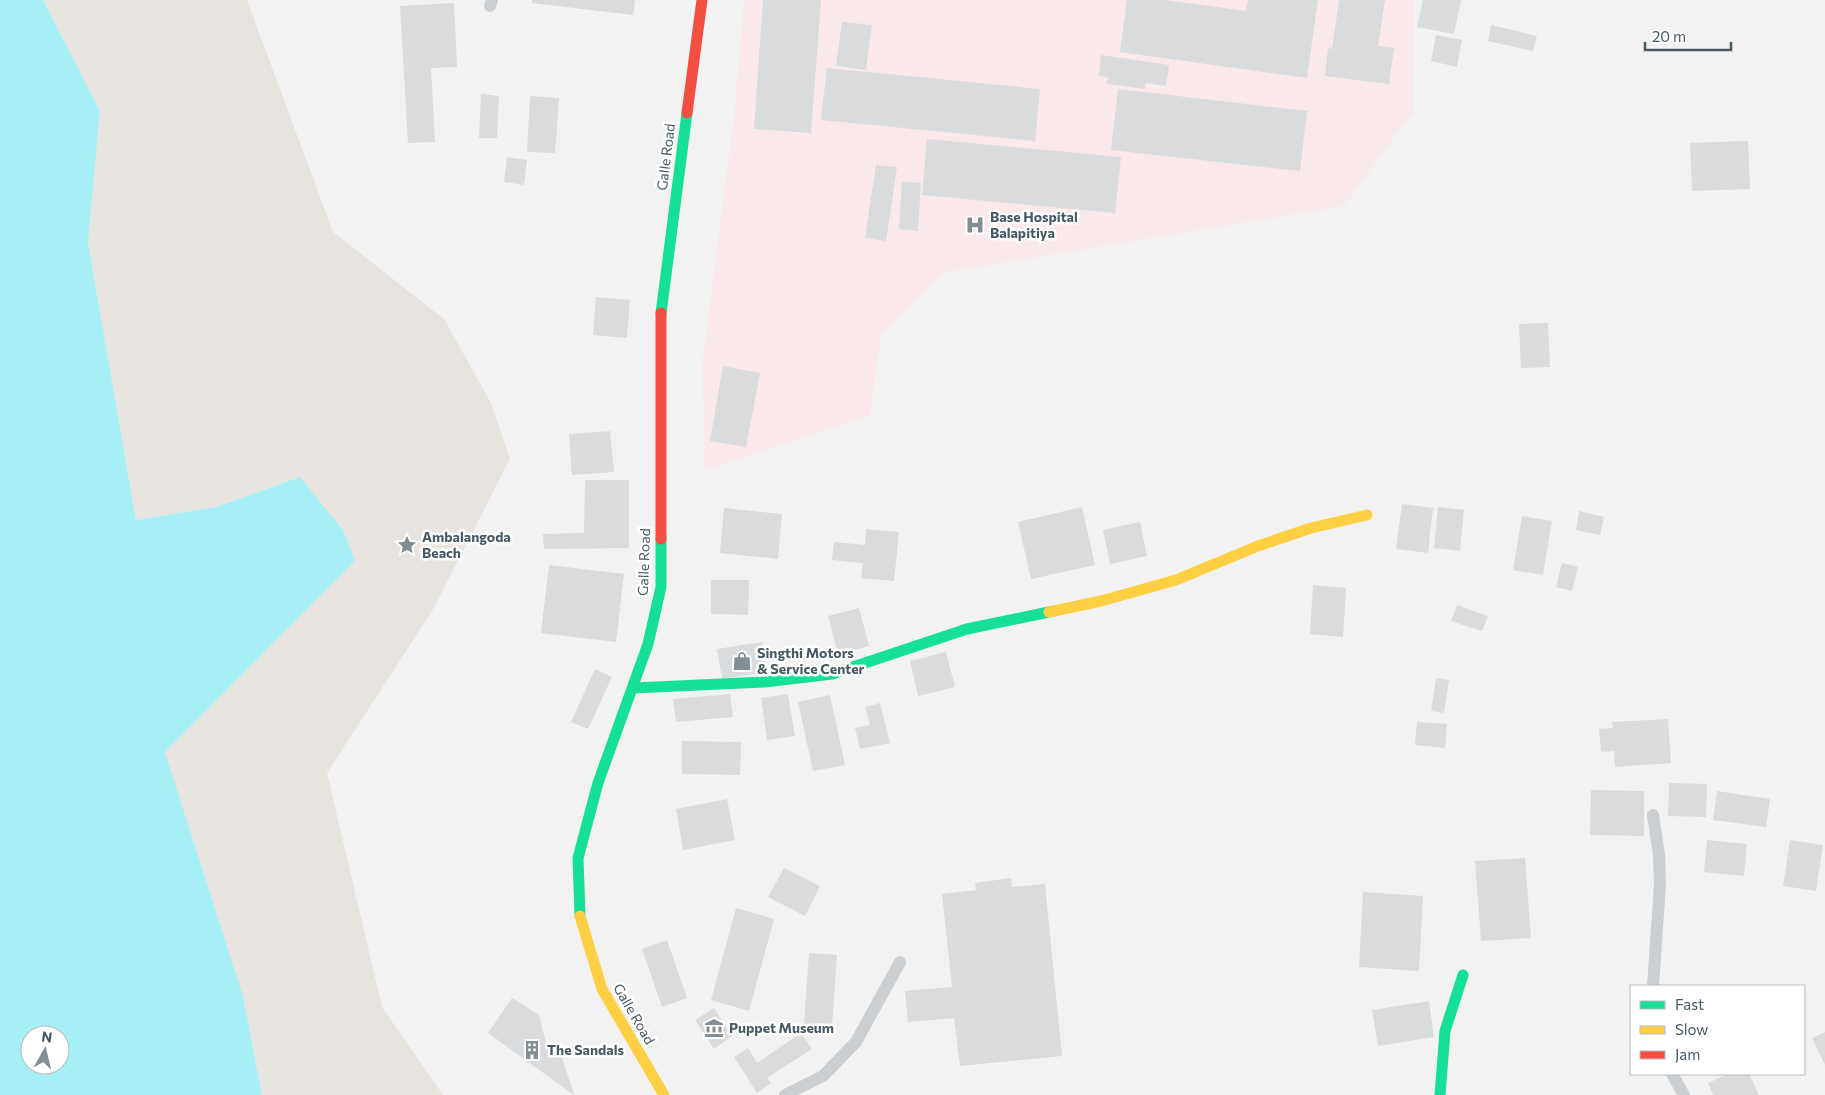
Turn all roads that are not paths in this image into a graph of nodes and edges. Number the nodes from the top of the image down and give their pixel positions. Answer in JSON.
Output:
{"nodes":[{"id":1,"x":702,"y":0,"type":"edge"},
{"id":2,"x":1367,"y":515,"type":"dead end"},
{"id":3,"x":634,"y":688,"type":"junction"},
{"id":4,"x":1653,"y":815,"type":"dead end"},
{"id":5,"x":900,"y":962,"type":"dead end"},
{"id":6,"x":1463,"y":975,"type":"dead end"},
{"id":7,"x":1653,"y":985,"type":"edge"},
{"id":8,"x":1673,"y":1075,"type":"edge"},
{"id":9,"x":664,"y":1095,"type":"edge"},
{"id":10,"x":785,"y":1095,"type":"edge"},
{"id":11,"x":1440,"y":1095,"type":"edge"},
{"id":12,"x":1684,"y":1095,"type":"edge"}],
"edges":[{"from":1,"to":3,"type":"main road","name":"Galle Road"},
{"from":2,"to":3,"type":"main road"},
{"from":3,"to":9,"type":"main road","name":"Galle Road"},
{"from":4,"to":7,"type":"lane"},
{"from":5,"to":10,"type":"lane"},
{"from":6,"to":11,"type":"main road"},
{"from":8,"to":12,"type":"lane"}]}
